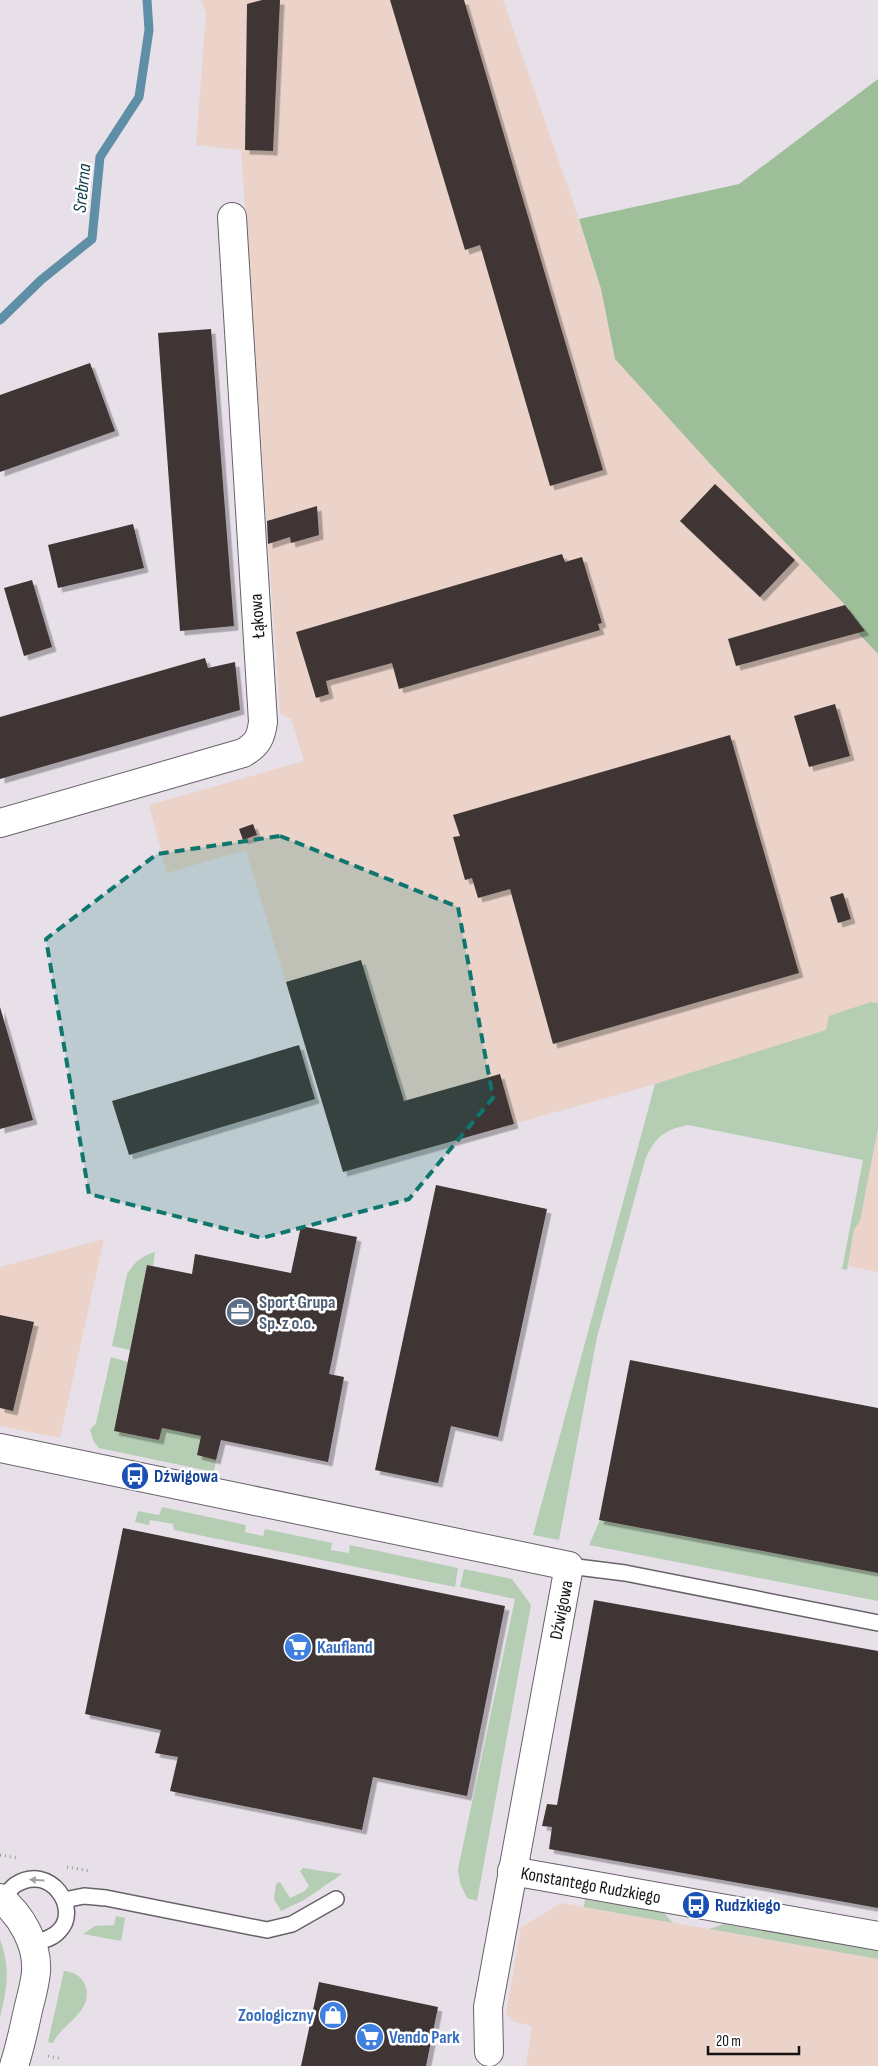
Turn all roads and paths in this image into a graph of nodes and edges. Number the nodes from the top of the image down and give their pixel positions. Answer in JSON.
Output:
{"nodes":[{"id":1,"x":232,"y":217,"type":"dead end"},
{"id":2,"x":0,"y":823,"type":"edge"},
{"id":3,"x":0,"y":1448,"type":"edge"},
{"id":4,"x":569,"y":1566,"type":"junction"},
{"id":5,"x":878,"y":1623,"type":"edge"},
{"id":6,"x":512,"y":1871,"type":"junction"},
{"id":7,"x":1,"y":1899,"type":"edge"},
{"id":8,"x":336,"y":1899,"type":"dead end"},
{"id":9,"x":64,"y":1900,"type":"junction"},
{"id":10,"x":878,"y":1936,"type":"edge"},
{"id":11,"x":32,"y":1944,"type":"junction"},
{"id":12,"x":490,"y":2052,"type":"dead end"},
{"id":13,"x":14,"y":2066,"type":"edge"}],
"edges":[{"from":1,"to":2,"type":"street","name":"Łąkowa"},
{"from":3,"to":4,"type":"street","name":"Dźwigowa"},
{"from":4,"to":5,"type":"lane"},
{"from":4,"to":6,"type":"street","name":"Dźwigowa"},
{"from":6,"to":10,"type":"street","name":"Konstantego Rudzkiego"},
{"from":6,"to":12,"type":"street","name":"Konstantego Rudzkiego"},
{"from":9,"to":7,"type":"lane","one_way":true},
{"from":7,"to":11,"type":"street"},
{"from":8,"to":9,"type":"lane"},
{"from":9,"to":11,"type":"lane"},
{"from":11,"to":13,"type":"street"}]}
